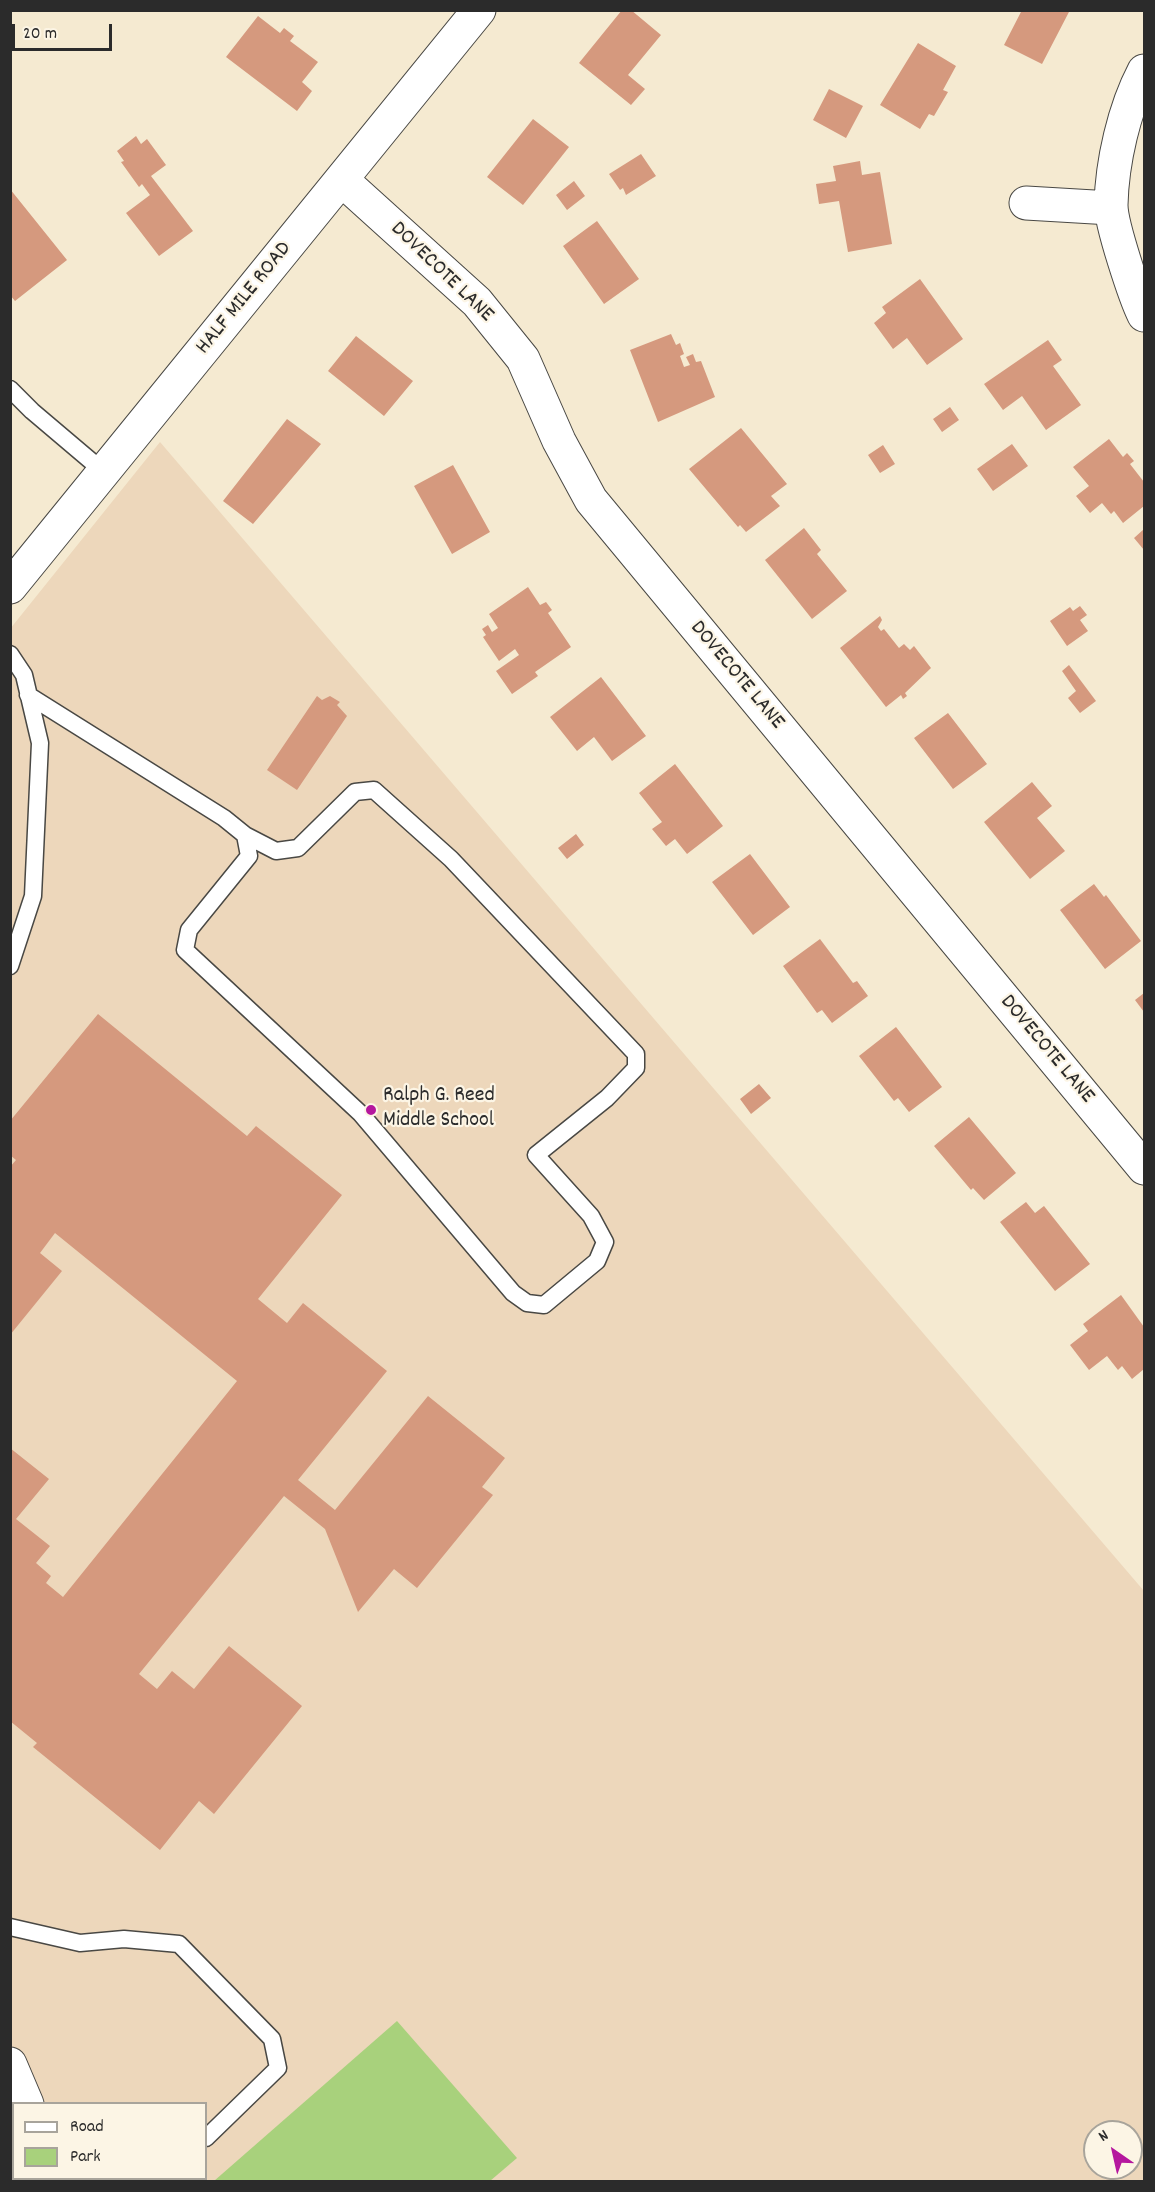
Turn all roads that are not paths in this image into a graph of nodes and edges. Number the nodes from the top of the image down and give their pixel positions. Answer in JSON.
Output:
{"nodes":[{"id":1,"x":479,"y":10,"type":"edge"},
{"id":2,"x":1144,"y":71,"type":"edge"},
{"id":3,"x":342,"y":180,"type":"junction"},
{"id":4,"x":1026,"y":203,"type":"dead end"},
{"id":5,"x":1111,"y":208,"type":"junction"},
{"id":6,"x":1144,"y":315,"type":"edge"},
{"id":7,"x":10,"y":389,"type":"edge"},
{"id":8,"x":104,"y":472,"type":"junction"},
{"id":9,"x":10,"y":587,"type":"edge"},
{"id":10,"x":10,"y":654,"type":"edge"},
{"id":11,"x":28,"y":695,"type":"junction"},
{"id":12,"x":245,"y":835,"type":"junction"},
{"id":13,"x":10,"y":966,"type":"edge"},
{"id":14,"x":1144,"y":1168,"type":"edge"},
{"id":15,"x":10,"y":1927,"type":"edge"},
{"id":16,"x":10,"y":2064,"type":"edge"},
{"id":17,"x":27,"y":2102,"type":"edge"},
{"id":18,"x":207,"y":2137,"type":"edge"}],
"edges":[{"from":1,"to":3,"type":"street","name":"HALF MILE ROAD"},
{"from":2,"to":5,"type":"street"},
{"from":3,"to":8,"type":"street","name":"HALF MILE ROAD"},
{"from":3,"to":14,"type":"street","name":"DOVECOTE LANE"},
{"from":4,"to":5,"type":"street"},
{"from":5,"to":6,"type":"street"},
{"from":7,"to":8,"type":"lane"},
{"from":8,"to":9,"type":"street","name":"HALF MILE ROAD"},
{"from":10,"to":11,"type":"lane"},
{"from":11,"to":12,"type":"lane"},
{"from":11,"to":13,"type":"lane"},
{"from":12,"to":12,"type":"lane"},
{"from":15,"to":18,"type":"lane"},
{"from":16,"to":17,"type":"street"}]}
